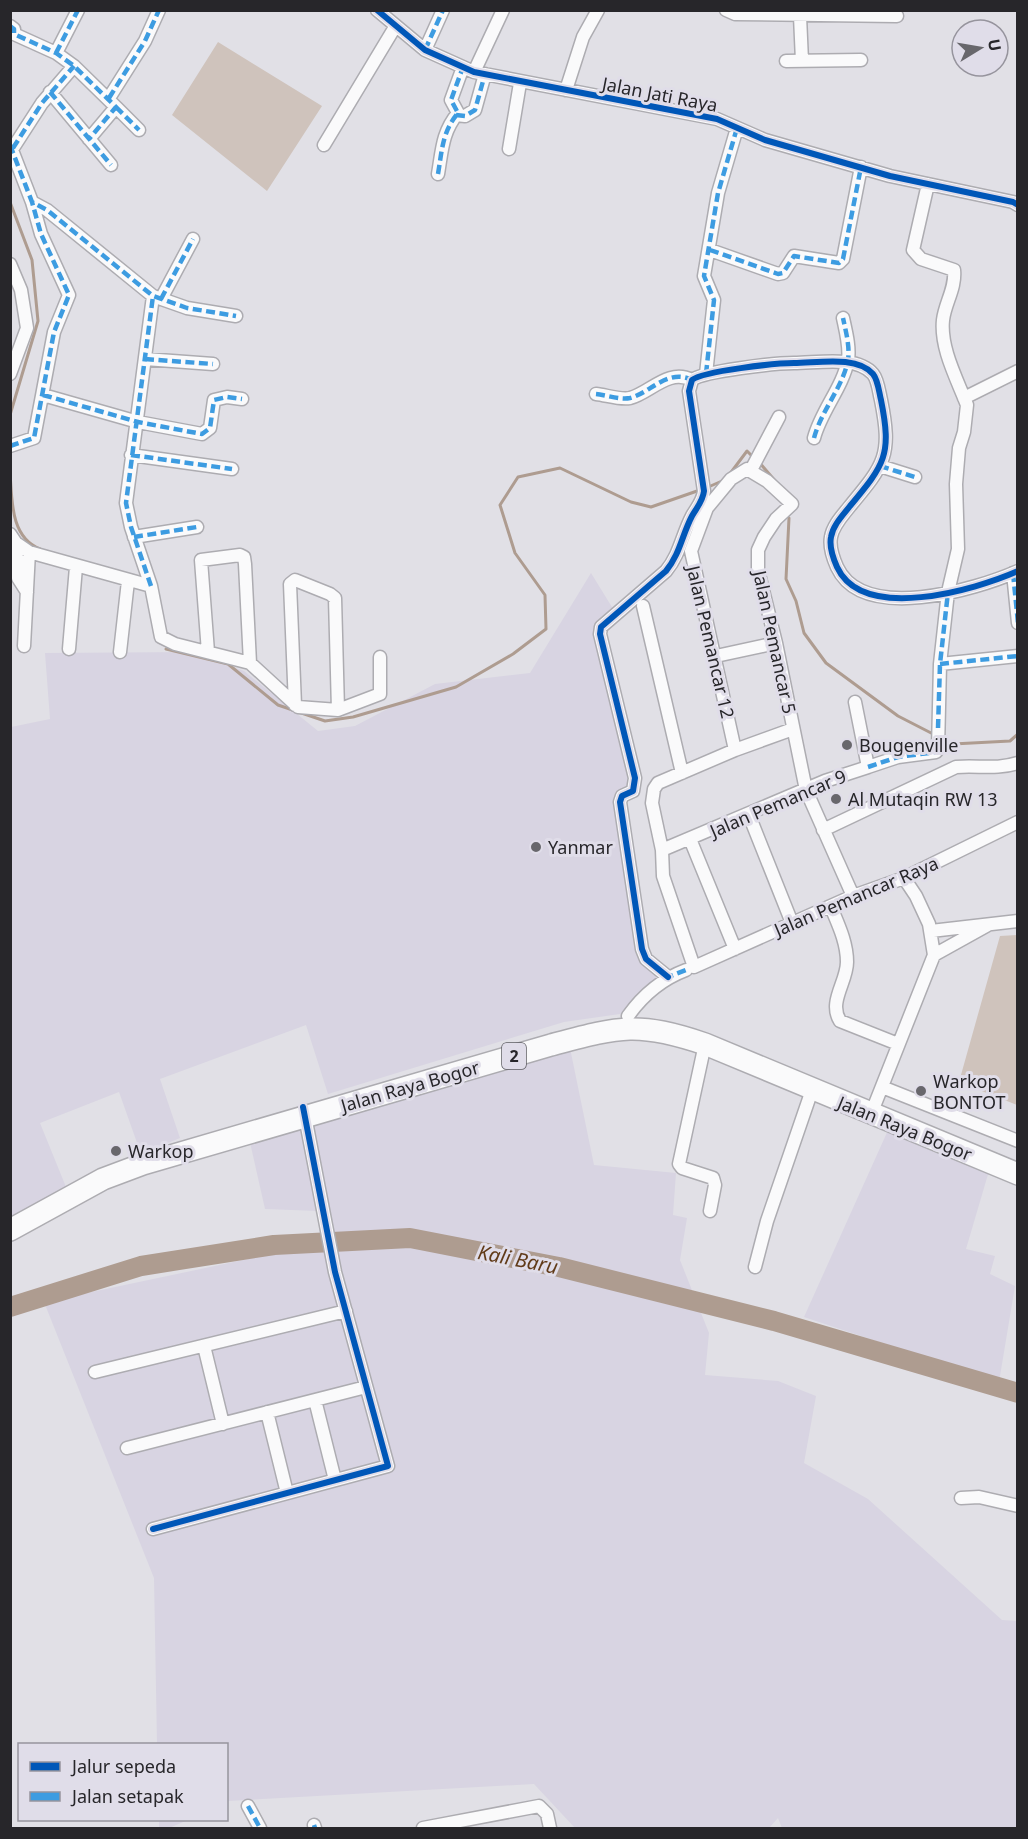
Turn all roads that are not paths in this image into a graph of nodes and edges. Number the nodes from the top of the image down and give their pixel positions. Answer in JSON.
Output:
{"nodes":[{"id":1,"x":78,"y":10,"type":"edge"},
{"id":2,"x":159,"y":10,"type":"edge"},
{"id":3,"x":377,"y":10,"type":"edge"},
{"id":4,"x":443,"y":10,"type":"edge"},
{"id":5,"x":504,"y":10,"type":"edge"},
{"id":6,"x":598,"y":10,"type":"edge"},
{"id":7,"x":726,"y":10,"type":"edge"},
{"id":8,"x":842,"y":13,"type":"edge"},
{"id":9,"x":800,"y":16,"type":"junction"},
{"id":10,"x":897,"y":16,"type":"dead end"},
{"id":11,"x":10,"y":26,"type":"edge"},
{"id":12,"x":395,"y":27,"type":"junction"},
{"id":13,"x":424,"y":50,"type":"junction"},
{"id":14,"x":56,"y":53,"type":"junction"},
{"id":15,"x":861,"y":60,"type":"dead end"},
{"id":16,"x":786,"y":61,"type":"dead end"},
{"id":17,"x":801,"y":61,"type":"junction"},
{"id":18,"x":74,"y":66,"type":"junction"},
{"id":19,"x":474,"y":71,"type":"junction"},
{"id":20,"x":520,"y":82,"type":"junction"},
{"id":21,"x":566,"y":90,"type":"junction"},
{"id":22,"x":50,"y":92,"type":"junction"},
{"id":23,"x":112,"y":103,"type":"junction"},
{"id":24,"x":456,"y":116,"type":"junction"},
{"id":25,"x":737,"y":128,"type":"junction"},
{"id":26,"x":138,"y":130,"type":"dead end"},
{"id":27,"x":89,"y":139,"type":"junction"},
{"id":28,"x":324,"y":145,"type":"dead end"},
{"id":29,"x":12,"y":146,"type":"edge"},
{"id":30,"x":509,"y":149,"type":"dead end"},
{"id":31,"x":111,"y":165,"type":"dead end"},
{"id":32,"x":861,"y":167,"type":"junction"},
{"id":33,"x":438,"y":174,"type":"dead end"},
{"id":34,"x":928,"y":184,"type":"junction"},
{"id":35,"x":1016,"y":199,"type":"edge"},
{"id":36,"x":32,"y":202,"type":"junction"},
{"id":37,"x":193,"y":239,"type":"dead end"},
{"id":38,"x":710,"y":250,"type":"junction"},
{"id":39,"x":10,"y":264,"type":"edge"},
{"id":40,"x":157,"y":298,"type":"junction"},
{"id":41,"x":236,"y":316,"type":"dead end"},
{"id":42,"x":843,"y":318,"type":"dead end"},
{"id":43,"x":145,"y":359,"type":"junction"},
{"id":44,"x":848,"y":363,"type":"junction"},
{"id":45,"x":213,"y":364,"type":"dead end"},
{"id":46,"x":11,"y":369,"type":"edge"},
{"id":47,"x":1017,"y":370,"type":"edge"},
{"id":48,"x":706,"y":374,"type":"junction"},
{"id":49,"x":692,"y":380,"type":"junction"},
{"id":50,"x":596,"y":394,"type":"dead end"},
{"id":51,"x":43,"y":395,"type":"junction"},
{"id":52,"x":964,"y":398,"type":"junction"},
{"id":53,"x":242,"y":399,"type":"dead end"},
{"id":54,"x":779,"y":417,"type":"dead end"},
{"id":55,"x":138,"y":422,"type":"junction"},
{"id":56,"x":814,"y":438,"type":"dead end"},
{"id":57,"x":13,"y":446,"type":"edge"},
{"id":58,"x":131,"y":455,"type":"junction"},
{"id":59,"x":753,"y":466,"type":"junction"},
{"id":60,"x":880,"y":466,"type":"junction"},
{"id":61,"x":232,"y":470,"type":"dead end"},
{"id":62,"x":915,"y":477,"type":"dead end"},
{"id":63,"x":197,"y":526,"type":"dead end"},
{"id":64,"x":134,"y":537,"type":"junction"},
{"id":65,"x":13,"y":538,"type":"edge"},
{"id":66,"x":686,"y":550,"type":"junction"},
{"id":67,"x":29,"y":552,"type":"junction"},
{"id":68,"x":76,"y":567,"type":"junction"},
{"id":69,"x":1015,"y":572,"type":"edge"},
{"id":70,"x":128,"y":581,"type":"junction"},
{"id":71,"x":151,"y":586,"type":"junction"},
{"id":72,"x":27,"y":592,"type":"junction"},
{"id":73,"x":948,"y":592,"type":"junction"},
{"id":74,"x":643,"y":606,"type":"dead end"},
{"id":75,"x":1017,"y":624,"type":"edge"},
{"id":76,"x":776,"y":643,"type":"junction"},
{"id":77,"x":24,"y":646,"type":"dead end"},
{"id":78,"x":69,"y":649,"type":"dead end"},
{"id":79,"x":120,"y":652,"type":"dead end"},
{"id":80,"x":208,"y":652,"type":"junction"},
{"id":81,"x":716,"y":656,"type":"junction"},
{"id":82,"x":1017,"y":656,"type":"edge"},
{"id":83,"x":380,"y":657,"type":"dead end"},
{"id":84,"x":250,"y":663,"type":"junction"},
{"id":85,"x":940,"y":664,"type":"junction"},
{"id":86,"x":855,"y":702,"type":"dead end"},
{"id":87,"x":295,"y":705,"type":"junction"},
{"id":88,"x":338,"y":710,"type":"junction"},
{"id":89,"x":794,"y":729,"type":"junction"},
{"id":90,"x":735,"y":750,"type":"junction"},
{"id":91,"x":1017,"y":763,"type":"edge"},
{"id":92,"x":868,"y":767,"type":"junction"},
{"id":93,"x":682,"y":773,"type":"junction"},
{"id":94,"x":806,"y":790,"type":"junction"},
{"id":95,"x":749,"y":815,"type":"junction"},
{"id":96,"x":1017,"y":822,"type":"edge"},
{"id":97,"x":824,"y":830,"type":"junction"},
{"id":98,"x":690,"y":839,"type":"junction"},
{"id":99,"x":662,"y":850,"type":"junction"},
{"id":100,"x":904,"y":878,"type":"junction"},
{"id":101,"x":853,"y":896,"type":"junction"},
{"id":102,"x":831,"y":907,"type":"junction"},
{"id":103,"x":1017,"y":921,"type":"edge"},
{"id":104,"x":792,"y":923,"type":"junction"},
{"id":105,"x":988,"y":925,"type":"junction"},
{"id":106,"x":931,"y":931,"type":"junction"},
{"id":107,"x":735,"y":949,"type":"junction"},
{"id":108,"x":934,"y":955,"type":"junction"},
{"id":109,"x":690,"y":969,"type":"junction"},
{"id":110,"x":668,"y":978,"type":"junction"},
{"id":111,"x":628,"y":1016,"type":"junction"},
{"id":112,"x":705,"y":1044,"type":"junction"},
{"id":113,"x":898,"y":1044,"type":"junction"},
{"id":114,"x":812,"y":1090,"type":"junction"},
{"id":115,"x":876,"y":1102,"type":"junction"},
{"id":116,"x":304,"y":1112,"type":"junction"},
{"id":117,"x":1017,"y":1141,"type":"edge"},
{"id":118,"x":164,"y":1152,"type":"junction"},
{"id":119,"x":1017,"y":1160,"type":"edge"},
{"id":120,"x":1017,"y":1174,"type":"edge"},
{"id":121,"x":710,"y":1211,"type":"dead end"},
{"id":122,"x":10,"y":1219,"type":"edge"},
{"id":123,"x":10,"y":1230,"type":"edge"},
{"id":124,"x":755,"y":1267,"type":"dead end"},
{"id":125,"x":346,"y":1311,"type":"junction"},
{"id":126,"x":204,"y":1346,"type":"junction"},
{"id":127,"x":95,"y":1372,"type":"dead end"},
{"id":128,"x":366,"y":1387,"type":"junction"},
{"id":129,"x":315,"y":1400,"type":"junction"},
{"id":130,"x":267,"y":1412,"type":"junction"},
{"id":131,"x":223,"y":1424,"type":"junction"},
{"id":132,"x":127,"y":1448,"type":"dead end"},
{"id":133,"x":335,"y":1480,"type":"junction"},
{"id":134,"x":287,"y":1493,"type":"junction"},
{"id":135,"x":961,"y":1498,"type":"dead end"},
{"id":136,"x":1017,"y":1506,"type":"edge"},
{"id":137,"x":153,"y":1529,"type":"dead end"},
{"id":138,"x":248,"y":1806,"type":"dead end"},
{"id":139,"x":260,"y":1828,"type":"edge"},
{"id":140,"x":423,"y":1828,"type":"edge"},
{"id":141,"x":550,"y":1828,"type":"edge"}],
"edges":[{"from":1,"to":14,"type":"street"},
{"from":2,"to":23,"type":"street"},
{"from":3,"to":12,"type":"street","name":"Jalan Jati Raya"},
{"from":4,"to":13,"type":"street"},
{"from":5,"to":19,"type":"street"},
{"from":6,"to":21,"type":"street"},
{"from":7,"to":9,"type":"street"},
{"from":8,"to":9,"type":"street"},
{"from":8,"to":10,"type":"street"},
{"from":9,"to":17,"type":"street"},
{"from":11,"to":14,"type":"street"},
{"from":12,"to":13,"type":"street","name":"Jalan Jati Raya"},
{"from":12,"to":28,"type":"street"},
{"from":13,"to":19,"type":"street","name":"Jalan Jati Raya"},
{"from":14,"to":18,"type":"street"},
{"from":15,"to":17,"type":"street"},
{"from":16,"to":17,"type":"street"},
{"from":18,"to":22,"type":"street"},
{"from":18,"to":23,"type":"street"},
{"from":19,"to":20,"type":"street","name":"Jalan Jati Raya"},
{"from":19,"to":24,"type":"street"},
{"from":19,"to":24,"type":"street"},
{"from":20,"to":21,"type":"street","name":"Jalan Jati Raya"},
{"from":20,"to":30,"type":"street"},
{"from":21,"to":25,"type":"street","name":"Jalan Jati Raya"},
{"from":22,"to":27,"type":"street"},
{"from":22,"to":29,"type":"street"},
{"from":23,"to":26,"type":"street"},
{"from":23,"to":27,"type":"street"},
{"from":24,"to":33,"type":"street"},
{"from":25,"to":32,"type":"street","name":"Jalan Jati Raya"},
{"from":25,"to":38,"type":"street"},
{"from":27,"to":31,"type":"street"},
{"from":29,"to":36,"type":"street"},
{"from":32,"to":34,"type":"street","name":"Jalan Jati Raya"},
{"from":32,"to":38,"type":"street"},
{"from":34,"to":35,"type":"street","name":"Jalan Jati Raya"},
{"from":34,"to":52,"type":"street"},
{"from":36,"to":40,"type":"street"},
{"from":36,"to":51,"type":"street"},
{"from":37,"to":40,"type":"street"},
{"from":38,"to":48,"type":"street"},
{"from":39,"to":46,"type":"street"},
{"from":40,"to":41,"type":"street"},
{"from":40,"to":43,"type":"street"},
{"from":42,"to":44,"type":"street"},
{"from":43,"to":45,"type":"street"},
{"from":43,"to":55,"type":"street"},
{"from":44,"to":48,"type":"street"},
{"from":44,"to":56,"type":"street"},
{"from":44,"to":60,"type":"street"},
{"from":47,"to":52,"type":"street"},
{"from":48,"to":49,"type":"street"},
{"from":49,"to":50,"type":"street"},
{"from":49,"to":66,"type":"street"},
{"from":51,"to":55,"type":"street"},
{"from":51,"to":57,"type":"street"},
{"from":52,"to":73,"type":"street"},
{"from":53,"to":55,"type":"street"},
{"from":54,"to":59,"type":"street"},
{"from":55,"to":58,"type":"street"},
{"from":58,"to":61,"type":"street"},
{"from":58,"to":64,"type":"street"},
{"from":59,"to":66,"type":"street","name":"Jalan Pemancar 12"},
{"from":59,"to":76,"type":"street","name":"Jalan Pemancar 5"},
{"from":60,"to":62,"type":"street"},
{"from":60,"to":73,"type":"street"},
{"from":63,"to":64,"type":"street"},
{"from":64,"to":71,"type":"street"},
{"from":65,"to":67,"type":"street"},
{"from":65,"to":72,"type":"street"},
{"from":66,"to":81,"type":"street","name":"Jalan Pemancar 12"},
{"from":66,"to":110,"type":"street"},
{"from":67,"to":68,"type":"street"},
{"from":67,"to":72,"type":"street"},
{"from":68,"to":70,"type":"street"},
{"from":68,"to":78,"type":"street"},
{"from":69,"to":73,"type":"street"},
{"from":69,"to":75,"type":"street"},
{"from":70,"to":71,"type":"street"},
{"from":70,"to":79,"type":"street"},
{"from":71,"to":80,"type":"street"},
{"from":72,"to":77,"type":"street"},
{"from":73,"to":85,"type":"street"},
{"from":74,"to":93,"type":"street"},
{"from":76,"to":81,"type":"street"},
{"from":76,"to":89,"type":"street","name":"Jalan Pemancar 5"},
{"from":80,"to":84,"type":"street"},
{"from":80,"to":84,"type":"street"},
{"from":81,"to":90,"type":"street","name":"Jalan Pemancar 12"},
{"from":82,"to":85,"type":"street"},
{"from":83,"to":88,"type":"street"},
{"from":84,"to":87,"type":"street"},
{"from":85,"to":92,"type":"street"},
{"from":86,"to":92,"type":"street","name":"Jalan Pemancar 9"},
{"from":87,"to":88,"type":"street"},
{"from":87,"to":88,"type":"street"},
{"from":89,"to":90,"type":"street"},
{"from":89,"to":94,"type":"street","name":"Jalan Pemancar 5"},
{"from":90,"to":93,"type":"street"},
{"from":91,"to":97,"type":"street"},
{"from":92,"to":94,"type":"street","name":"Jalan Pemancar 9"},
{"from":93,"to":99,"type":"street"},
{"from":94,"to":95,"type":"street","name":"Jalan Pemancar 9"},
{"from":94,"to":97,"type":"street","name":"Jalan Pemancar 5"},
{"from":95,"to":98,"type":"street","name":"Jalan Pemancar 9"},
{"from":95,"to":104,"type":"street"},
{"from":96,"to":100,"type":"street","name":"Jalan Pemancar Raya"},
{"from":97,"to":101,"type":"street","name":"Jalan Pemancar 5"},
{"from":98,"to":99,"type":"street","name":"Jalan Pemancar 9"},
{"from":98,"to":107,"type":"street"},
{"from":99,"to":109,"type":"street"},
{"from":100,"to":101,"type":"street","name":"Jalan Pemancar Raya"},
{"from":100,"to":106,"type":"street"},
{"from":101,"to":102,"type":"street","name":"Jalan Pemancar Raya"},
{"from":102,"to":104,"type":"street","name":"Jalan Pemancar Raya"},
{"from":102,"to":113,"type":"street"},
{"from":103,"to":105,"type":"street"},
{"from":104,"to":107,"type":"street","name":"Jalan Pemancar Raya"},
{"from":105,"to":106,"type":"street"},
{"from":105,"to":108,"type":"street"},
{"from":106,"to":108,"type":"street"},
{"from":107,"to":109,"type":"street","name":"Jalan Pemancar Raya"},
{"from":108,"to":113,"type":"street"},
{"from":109,"to":110,"type":"street","name":"Jalan Pemancar Raya"},
{"from":110,"to":111,"type":"street","name":"Jalan Pemancar Raya"},
{"from":111,"to":115,"type":"highway","name":"Jalan Raya Bogor","number":"2"},
{"from":111,"to":116,"type":"highway","name":"Jalan Raya Bogor","number":"2"},
{"from":112,"to":114,"type":"highway","name":"Jalan Raya Bogor","number":"2"},
{"from":112,"to":116,"type":"highway","name":"Jalan Raya Bogor","number":"2"},
{"from":112,"to":121,"type":"street"},
{"from":113,"to":115,"type":"street"},
{"from":114,"to":115,"type":"highway","name":"Jalan Raya Bogor","number":"2"},
{"from":114,"to":124,"type":"street"},
{"from":115,"to":117,"type":"street"},
{"from":115,"to":119,"type":"highway","name":"Jalan Raya Bogor","number":"2"},
{"from":115,"to":120,"type":"highway","name":"Jalan Raya Bogor","number":"2"},
{"from":116,"to":118,"type":"highway","name":"Jalan Raya Bogor","number":"2"},
{"from":116,"to":125,"type":"street"},
{"from":118,"to":122,"type":"highway","name":"Jalan Raya Bogor","number":"2"},
{"from":118,"to":123,"type":"highway","name":"Jalan Raya Bogor","number":"2"},
{"from":125,"to":126,"type":"street"},
{"from":125,"to":128,"type":"street"},
{"from":126,"to":127,"type":"street"},
{"from":126,"to":131,"type":"street"},
{"from":128,"to":129,"type":"street"},
{"from":128,"to":133,"type":"street"},
{"from":129,"to":130,"type":"street"},
{"from":129,"to":133,"type":"street"},
{"from":130,"to":131,"type":"street"},
{"from":130,"to":134,"type":"street"},
{"from":131,"to":132,"type":"street"},
{"from":133,"to":134,"type":"street"},
{"from":134,"to":137,"type":"street"},
{"from":135,"to":136,"type":"street"},
{"from":138,"to":139,"type":"street"},
{"from":140,"to":141,"type":"street"}]}
